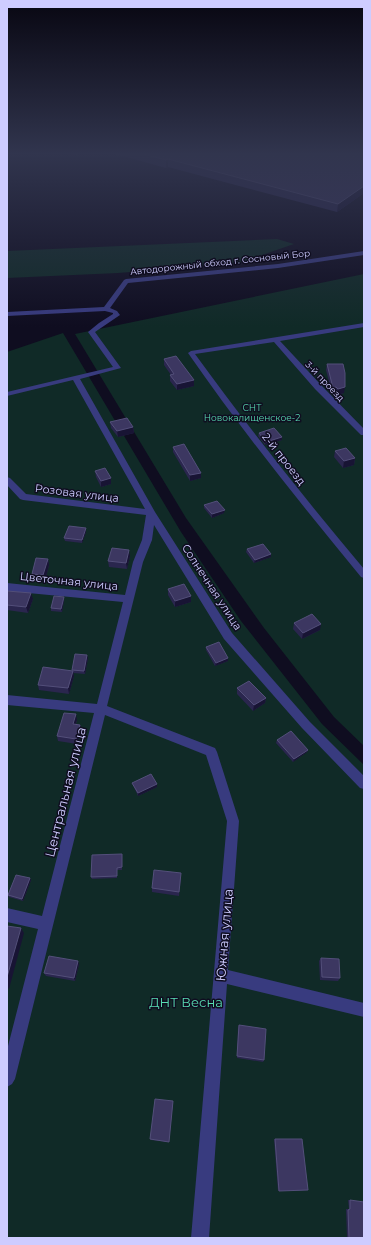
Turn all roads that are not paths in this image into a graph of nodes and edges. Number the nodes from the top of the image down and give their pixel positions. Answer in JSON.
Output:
{"nodes":[{"id":1,"x":364,"y":253,"type":"edge"},
{"id":2,"x":106,"y":309,"type":"junction"},
{"id":3,"x":7,"y":314,"type":"edge"},
{"id":4,"x":364,"y":325,"type":"edge"},
{"id":5,"x":275,"y":339,"type":"junction"},
{"id":6,"x":75,"y":378,"type":"junction"},
{"id":7,"x":7,"y":394,"type":"edge"},
{"id":8,"x":364,"y":433,"type":"edge"},
{"id":9,"x":7,"y":480,"type":"edge"},
{"id":10,"x":151,"y":513,"type":"junction"},
{"id":11,"x":363,"y":573,"type":"edge"},
{"id":12,"x":7,"y":587,"type":"edge"},
{"id":13,"x":128,"y":599,"type":"junction"},
{"id":14,"x":7,"y":700,"type":"edge"},
{"id":15,"x":101,"y":709,"type":"junction"},
{"id":16,"x":364,"y":784,"type":"edge"},
{"id":17,"x":7,"y":914,"type":"edge"},
{"id":18,"x":46,"y":924,"type":"junction"},
{"id":19,"x":221,"y":975,"type":"junction"},
{"id":20,"x":364,"y":1010,"type":"edge"},
{"id":21,"x":7,"y":1079,"type":"edge"},
{"id":22,"x":200,"y":1238,"type":"edge"}],
"edges":[{"from":1,"to":2,"type":"street","name":"Автодорожный обход г. Сосновый Бор"},
{"from":2,"to":3,"type":"street"},
{"from":2,"to":6,"type":"street"},
{"from":4,"to":5,"type":"street"},
{"from":5,"to":8,"type":"street","name":"3-й проезд"},
{"from":5,"to":11,"type":"street","name":"2-й проезд"},
{"from":6,"to":7,"type":"street"},
{"from":6,"to":10,"type":"street","name":"Солнечная улица"},
{"from":9,"to":10,"type":"street","name":"Розовая улица"},
{"from":10,"to":13,"type":"street","name":"Центральная улица"},
{"from":10,"to":16,"type":"street","name":"Солнечная улица"},
{"from":12,"to":13,"type":"street","name":"Цветочная улица"},
{"from":13,"to":15,"type":"street","name":"Центральная улица"},
{"from":14,"to":15,"type":"street"},
{"from":15,"to":18,"type":"street","name":"Центральная улица"},
{"from":15,"to":19,"type":"street","name":"Южная улица"},
{"from":17,"to":18,"type":"street"},
{"from":18,"to":21,"type":"street","name":"Центральная улица"},
{"from":19,"to":20,"type":"street"},
{"from":19,"to":22,"type":"street","name":"Южная улица"}]}
